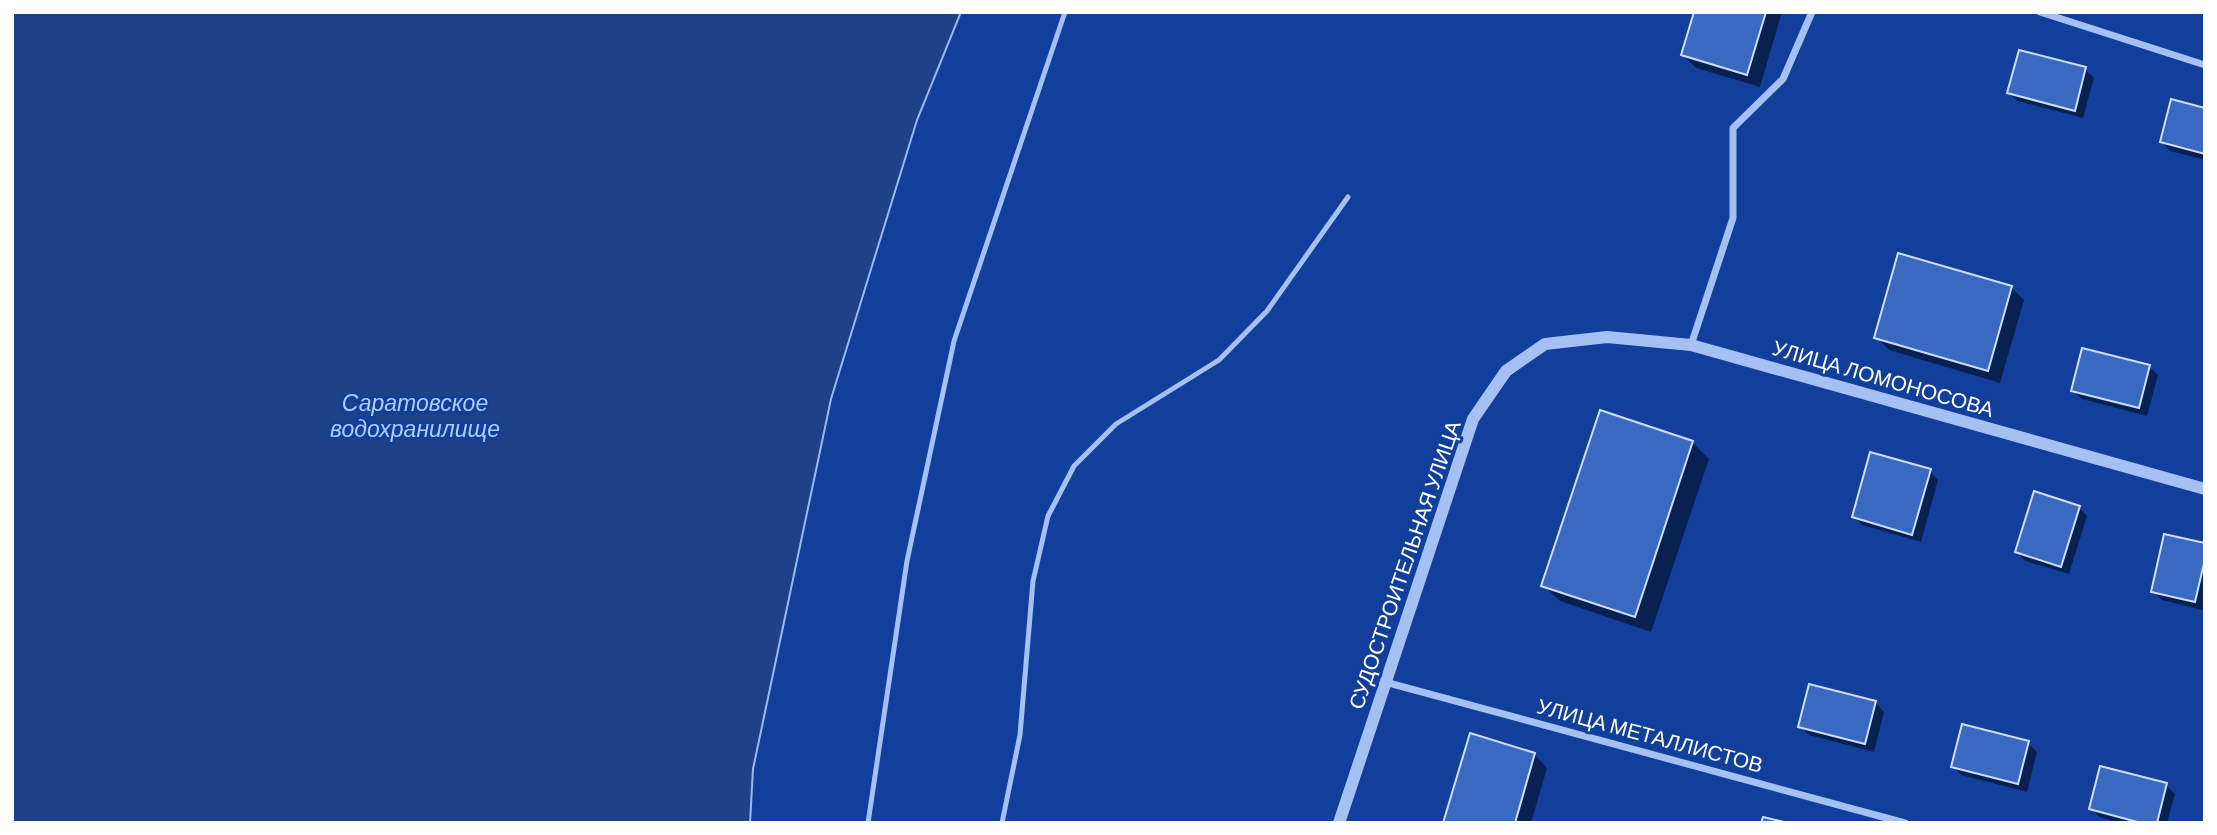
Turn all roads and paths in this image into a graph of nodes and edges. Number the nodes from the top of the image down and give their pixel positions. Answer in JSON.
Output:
{"nodes":[{"id":1,"x":1065,"y":12,"type":"edge"},
{"id":2,"x":1812,"y":12,"type":"edge"},
{"id":3,"x":2040,"y":12,"type":"edge"},
{"id":4,"x":2205,"y":65,"type":"edge"},
{"id":5,"x":1348,"y":197,"type":"dead end"},
{"id":6,"x":1545,"y":344,"type":"joint"},
{"id":7,"x":1691,"y":345,"type":"junction"},
{"id":8,"x":2205,"y":489,"type":"edge"},
{"id":9,"x":1385,"y":682,"type":"junction"},
{"id":10,"x":868,"y":823,"type":"edge"},
{"id":11,"x":1002,"y":823,"type":"edge"},
{"id":12,"x":1339,"y":823,"type":"edge"},
{"id":13,"x":1905,"y":823,"type":"edge"}],
"edges":[{"from":1,"to":10,"type":"lane"},
{"from":2,"to":7,"type":"street"},
{"from":3,"to":4,"type":"street"},
{"from":5,"to":11,"type":"lane"},
{"from":6,"to":7,"type":"street","name":"УЛИЦА ЛОМОНОСОВА"},
{"from":6,"to":9,"type":"street","name":"СУДОСТРОИТЕЛЬНАЯ УЛИЦА"},
{"from":7,"to":8,"type":"street","name":"УЛИЦА ЛОМОНОСОВА"},
{"from":9,"to":12,"type":"street","name":"СУДОСТРОИТЕЛЬНАЯ УЛИЦА"},
{"from":9,"to":13,"type":"street","name":"УЛИЦА МЕТАЛЛИСТОВ"}]}
